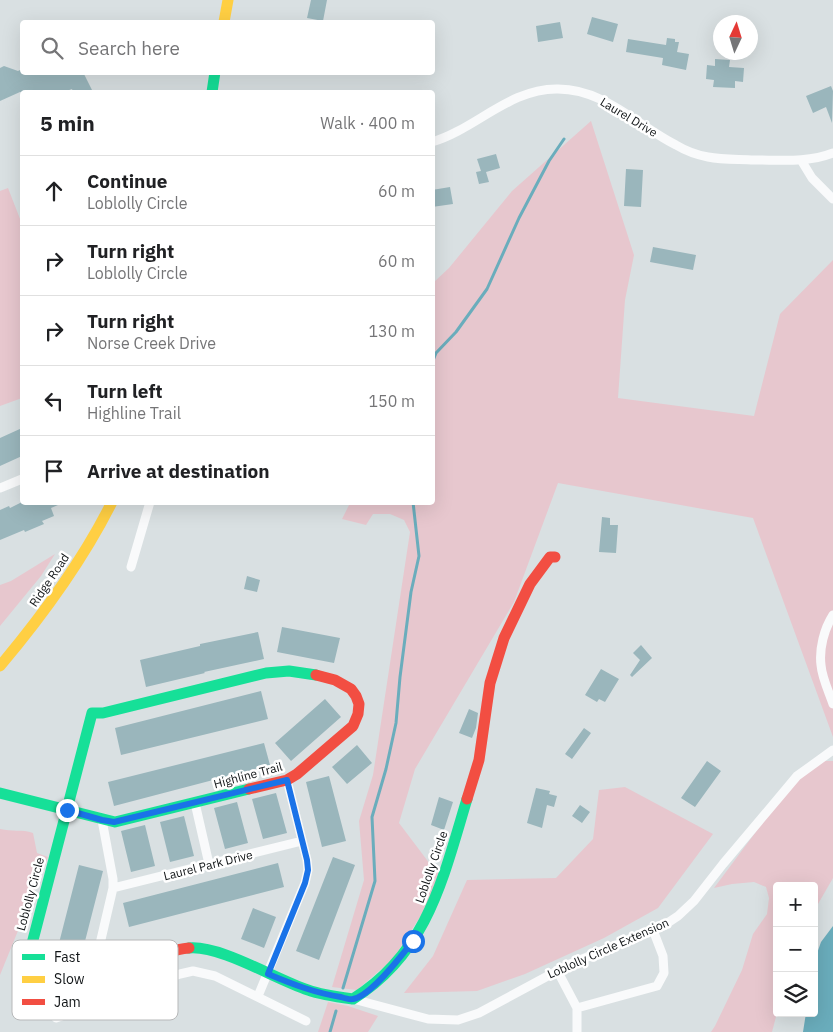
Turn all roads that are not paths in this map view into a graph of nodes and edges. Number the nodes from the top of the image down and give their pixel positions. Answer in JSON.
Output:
{"nodes":[{"id":1,"x":228,"y":0,"type":"edge"},
{"id":2,"x":224,"y":20,"type":"edge"},
{"id":3,"x":215,"y":75,"type":"edge"},
{"id":4,"x":212,"y":90,"type":"edge"},
{"id":5,"x":435,"y":141,"type":"edge"},
{"id":6,"x":833,"y":154,"type":"edge"},
{"id":7,"x":801,"y":160,"type":"junction"},
{"id":8,"x":833,"y":198,"type":"edge"},
{"id":9,"x":20,"y":480,"type":"edge"},
{"id":10,"x":0,"y":488,"type":"edge"},
{"id":11,"x":110,"y":505,"type":"edge"},
{"id":12,"x":149,"y":505,"type":"edge"},
{"id":13,"x":555,"y":557,"type":"dead end"},
{"id":14,"x":131,"y":567,"type":"dead end"},
{"id":15,"x":833,"y":615,"type":"edge"},
{"id":16,"x":0,"y":666,"type":"edge"},
{"id":17,"x":833,"y":704,"type":"edge"},
{"id":18,"x":92,"y":713,"type":"joint"},
{"id":19,"x":833,"y":750,"type":"edge"},
{"id":20,"x":287,"y":780,"type":"junction"},
{"id":21,"x":0,"y":793,"type":"edge"},
{"id":22,"x":194,"y":802,"type":"junction"},
{"id":23,"x":67,"y":810,"type":"junction"},
{"id":24,"x":102,"y":820,"type":"junction"},
{"id":25,"x":302,"y":841,"type":"junction"},
{"id":26,"x":209,"y":864,"type":"junction"},
{"id":27,"x":113,"y":888,"type":"junction"},
{"id":28,"x":653,"y":930,"type":"junction"},
{"id":29,"x":33,"y":940,"type":"edge"},
{"id":30,"x":101,"y":940,"type":"edge"},
{"id":31,"x":178,"y":949,"type":"edge"},
{"id":32,"x":557,"y":970,"type":"junction"},
{"id":33,"x":268,"y":974,"type":"junction"},
{"id":34,"x":178,"y":975,"type":"edge"},
{"id":35,"x":258,"y":996,"type":"junction"},
{"id":36,"x":353,"y":999,"type":"junction"},
{"id":37,"x":577,"y":1008,"type":"junction"},
{"id":38,"x":306,"y":1021,"type":"dead end"},
{"id":39,"x":577,"y":1032,"type":"edge"}],
"edges":[{"from":1,"to":2,"type":"street"},
{"from":3,"to":4,"type":"street"},
{"from":5,"to":7,"type":"street","name":"Laurel Drive"},
{"from":6,"to":7,"type":"street","name":"Laurel Drive"},
{"from":7,"to":8,"type":"street"},
{"from":9,"to":10,"type":"street"},
{"from":11,"to":16,"type":"street","name":"Ridge Road"},
{"from":12,"to":14,"type":"street"},
{"from":13,"to":36,"type":"street","name":"Loblolly Circle"},
{"from":15,"to":17,"type":"street"},
{"from":18,"to":20,"type":"street","name":"Highline Trail"},
{"from":18,"to":23,"type":"street","name":"Loblolly Circle"},
{"from":19,"to":28,"type":"street","name":"Loblolly Circle Extension"},
{"from":20,"to":22,"type":"street","name":"Highline Trail"},
{"from":20,"to":25,"type":"street"},
{"from":21,"to":23,"type":"street","name":"Highline Trail"},
{"from":22,"to":24,"type":"street","name":"Highline Trail"},
{"from":22,"to":26,"type":"street"},
{"from":23,"to":24,"type":"street","name":"Highline Trail"},
{"from":23,"to":29,"type":"street","name":"Loblolly Circle"},
{"from":24,"to":27,"type":"street"},
{"from":25,"to":26,"type":"street","name":"Laurel Park Drive"},
{"from":25,"to":33,"type":"street"},
{"from":26,"to":27,"type":"street","name":"Laurel Park Drive"},
{"from":27,"to":30,"type":"street"},
{"from":28,"to":32,"type":"street","name":"Loblolly Circle Extension"},
{"from":28,"to":37,"type":"street"},
{"from":31,"to":33,"type":"street","name":"Loblolly Circle"},
{"from":32,"to":36,"type":"street","name":"Loblolly Circle Extension"},
{"from":32,"to":37,"type":"street"},
{"from":33,"to":35,"type":"street"},
{"from":33,"to":36,"type":"street","name":"Loblolly Circle"},
{"from":34,"to":35,"type":"street"},
{"from":35,"to":38,"type":"street"},
{"from":37,"to":39,"type":"street"}]}
